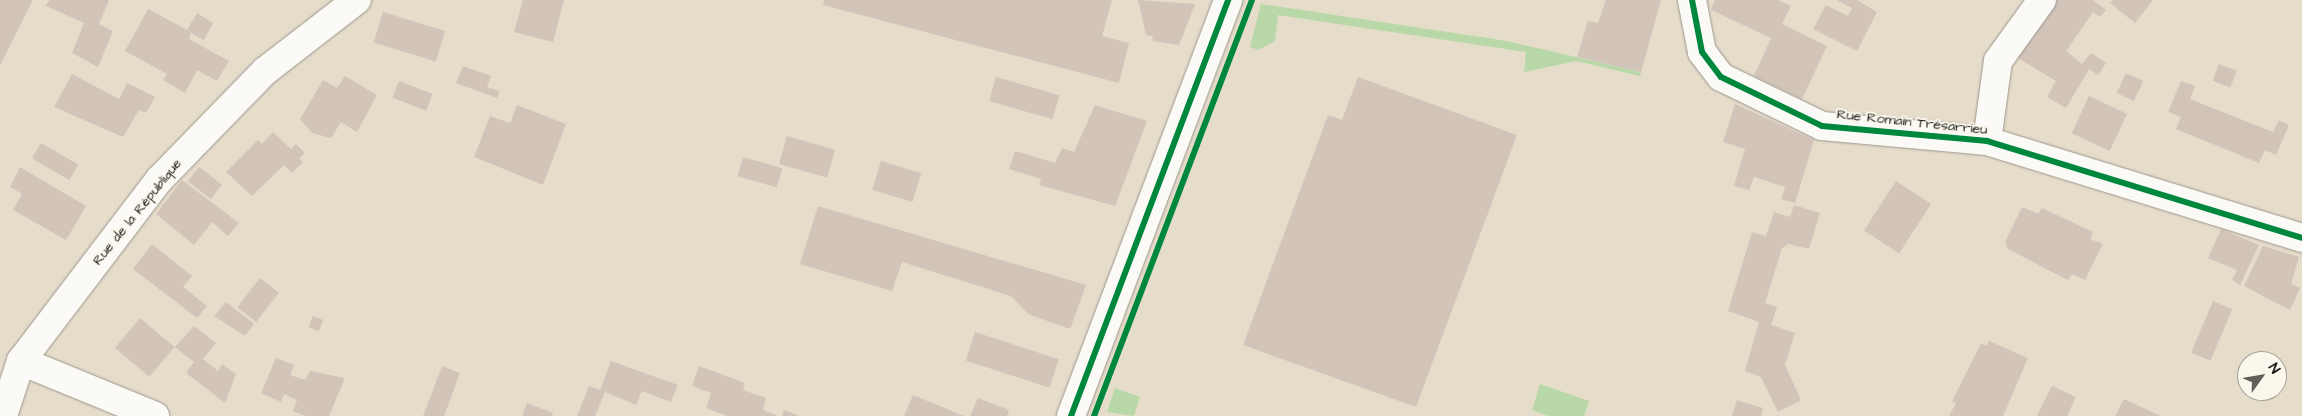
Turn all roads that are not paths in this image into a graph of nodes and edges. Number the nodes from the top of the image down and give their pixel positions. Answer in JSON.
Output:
{"nodes":[{"id":1,"x":357,"y":0,"type":"edge"},
{"id":2,"x":1228,"y":0,"type":"edge"},
{"id":3,"x":1692,"y":0,"type":"edge"},
{"id":4,"x":2042,"y":0,"type":"edge"},
{"id":5,"x":1987,"y":141,"type":"junction"},
{"id":6,"x":2302,"y":238,"type":"edge"},
{"id":7,"x":21,"y":361,"type":"junction"},
{"id":8,"x":3,"y":416,"type":"edge"},
{"id":9,"x":155,"y":416,"type":"edge"},
{"id":10,"x":1071,"y":416,"type":"edge"}],
"edges":[{"from":1,"to":7,"type":"street","name":"Rue de la République"},
{"from":2,"to":10,"type":"street"},
{"from":3,"to":5,"type":"street","name":"Rue Romain Trésarrieu"},
{"from":4,"to":5,"type":"street"},
{"from":5,"to":6,"type":"street","name":"Rue Romain Trésarrieu"},
{"from":7,"to":8,"type":"street","name":"Rue de la République"},
{"from":7,"to":9,"type":"street"}]}
